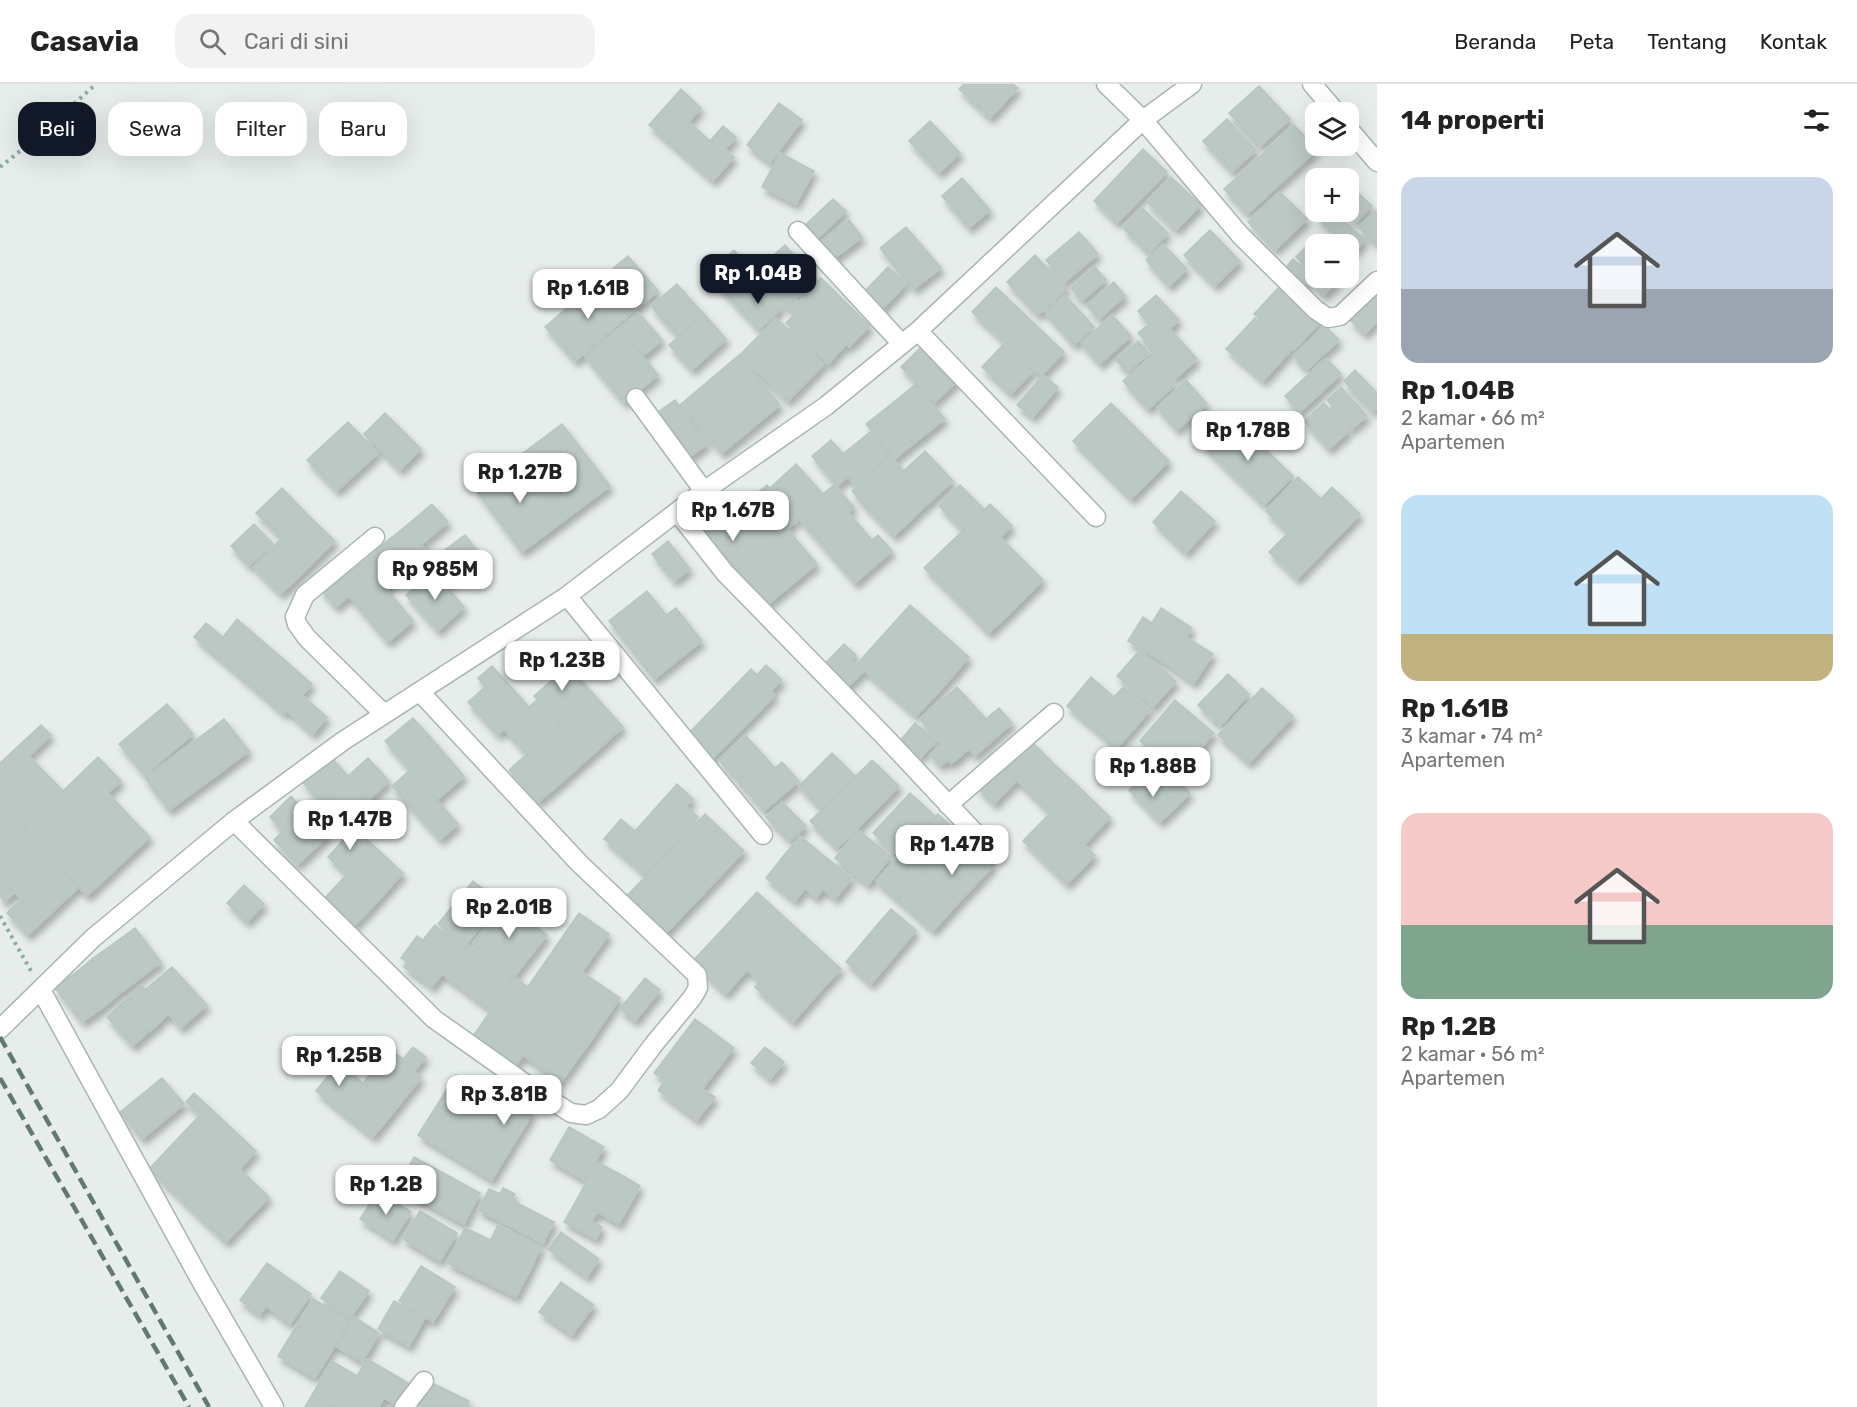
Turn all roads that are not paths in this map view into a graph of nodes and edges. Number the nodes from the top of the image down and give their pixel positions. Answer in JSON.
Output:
{"nodes":[{"id":1,"x":1106,"y":84,"type":"edge"},
{"id":2,"x":1192,"y":84,"type":"edge"},
{"id":3,"x":1312,"y":84,"type":"edge"},
{"id":4,"x":1327,"y":102,"type":"edge"},
{"id":5,"x":1143,"y":120,"type":"junction"},
{"id":6,"x":1359,"y":141,"type":"edge"},
{"id":7,"x":1377,"y":162,"type":"edge"},
{"id":8,"x":798,"y":231,"type":"dead end"},
{"id":9,"x":1377,"y":281,"type":"edge"},
{"id":10,"x":918,"y":331,"type":"junction"},
{"id":11,"x":902,"y":344,"type":"junction"},
{"id":12,"x":636,"y":398,"type":"dead end"},
{"id":13,"x":704,"y":490,"type":"junction"},
{"id":14,"x":677,"y":512,"type":"junction"},
{"id":15,"x":1096,"y":517,"type":"dead end"},
{"id":16,"x":375,"y":537,"type":"dead end"},
{"id":17,"x":567,"y":596,"type":"junction"},
{"id":18,"x":420,"y":692,"type":"junction"},
{"id":19,"x":1053,"y":713,"type":"dead end"},
{"id":20,"x":384,"y":714,"type":"junction"},
{"id":21,"x":948,"y":805,"type":"junction"},
{"id":22,"x":234,"y":821,"type":"junction"},
{"id":23,"x":763,"y":835,"type":"dead end"},
{"id":24,"x":992,"y":851,"type":"dead end"},
{"id":25,"x":41,"y":990,"type":"junction"},
{"id":26,"x":0,"y":1029,"type":"edge"},
{"id":27,"x":424,"y":1381,"type":"dead end"},
{"id":28,"x":274,"y":1407,"type":"edge"},
{"id":29,"x":404,"y":1407,"type":"edge"}],
"edges":[{"from":1,"to":5,"type":"street"},
{"from":2,"to":5,"type":"street"},
{"from":3,"to":4,"type":"street"},
{"from":5,"to":9,"type":"street"},
{"from":5,"to":10,"type":"street"},
{"from":6,"to":7,"type":"street"},
{"from":8,"to":11,"type":"street"},
{"from":10,"to":11,"type":"street"},
{"from":10,"to":15,"type":"street"},
{"from":11,"to":13,"type":"street"},
{"from":12,"to":13,"type":"street"},
{"from":13,"to":14,"type":"street"},
{"from":14,"to":17,"type":"street"},
{"from":14,"to":21,"type":"street"},
{"from":16,"to":20,"type":"street"},
{"from":17,"to":18,"type":"street"},
{"from":17,"to":23,"type":"street"},
{"from":18,"to":20,"type":"street"},
{"from":18,"to":22,"type":"street"},
{"from":19,"to":21,"type":"street"},
{"from":20,"to":22,"type":"street"},
{"from":21,"to":24,"type":"street"},
{"from":22,"to":25,"type":"street"},
{"from":25,"to":26,"type":"street"},
{"from":25,"to":28,"type":"street"},
{"from":27,"to":29,"type":"street"}]}
